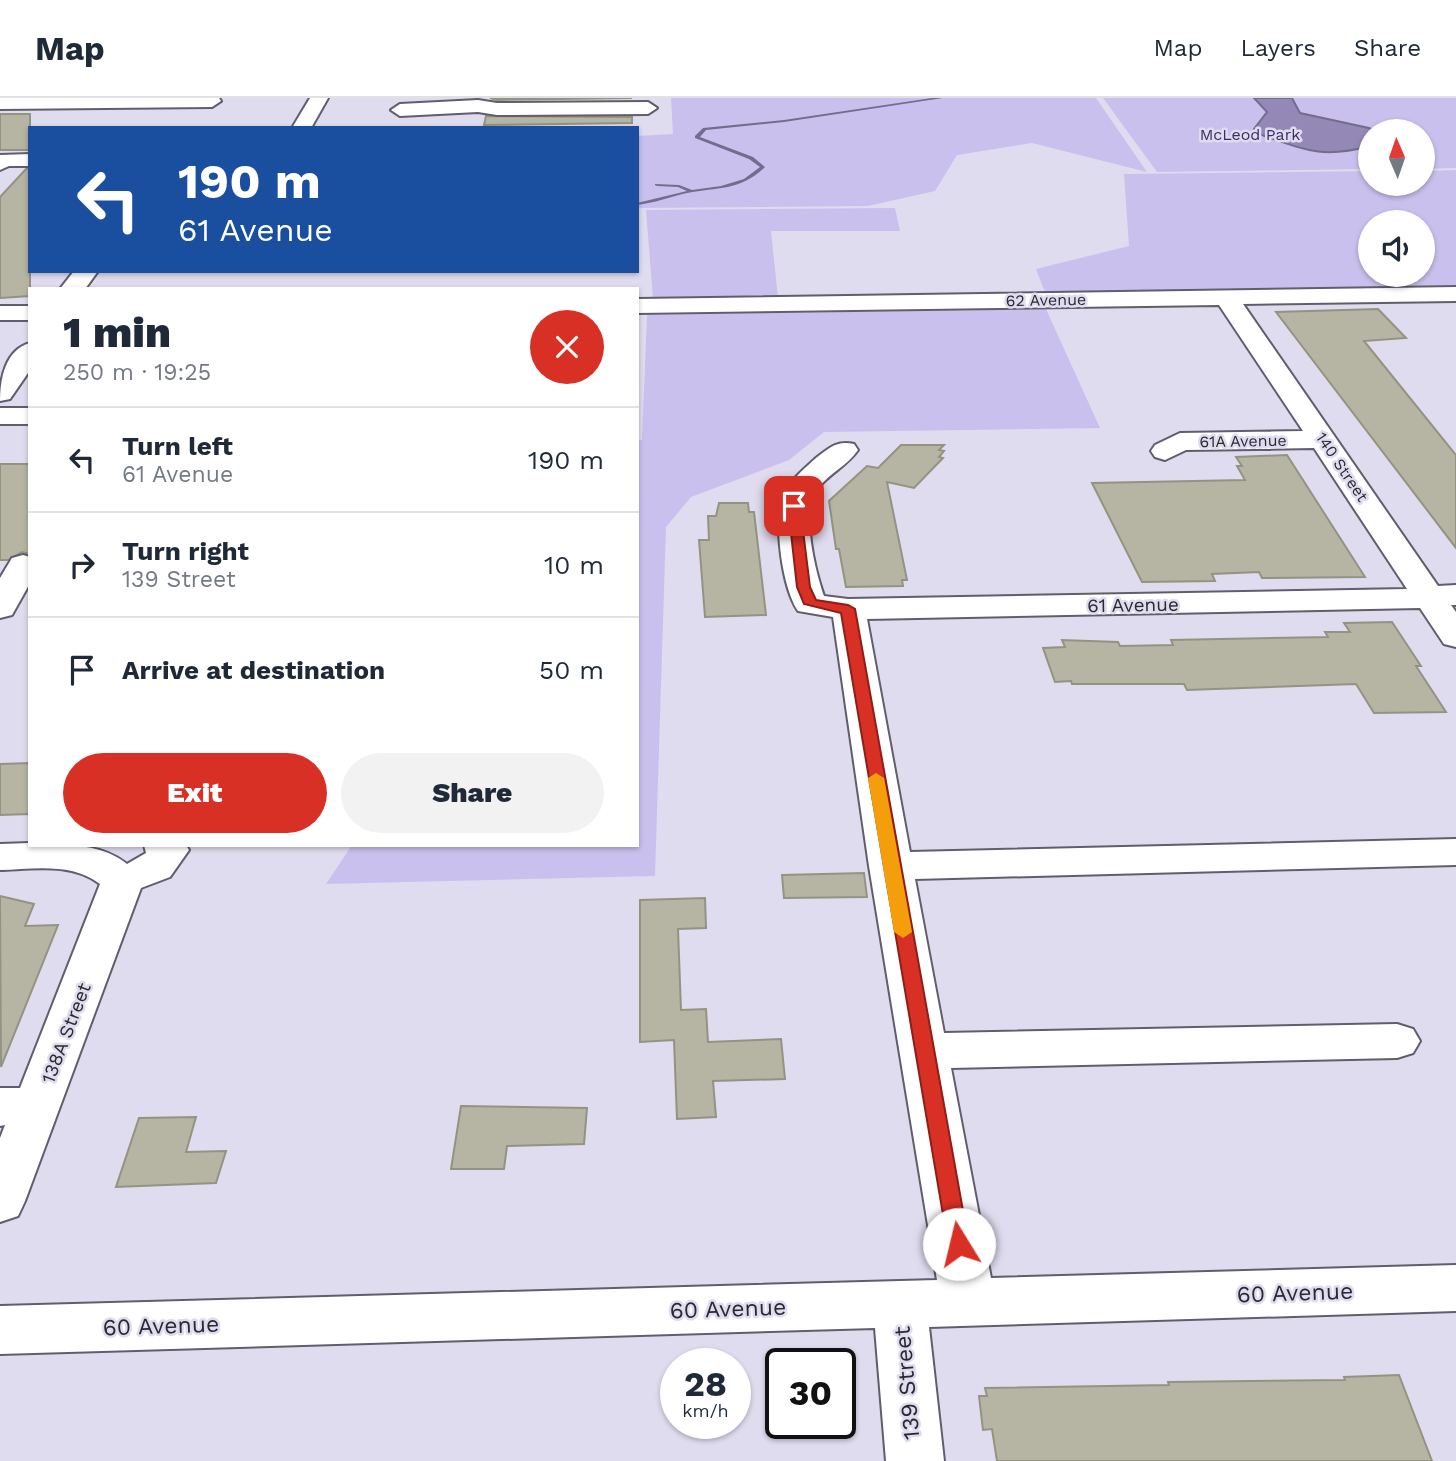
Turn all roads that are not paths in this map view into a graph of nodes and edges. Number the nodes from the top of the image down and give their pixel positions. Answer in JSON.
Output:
{"nodes":[{"id":1,"x":319,"y":98,"type":"edge"},
{"id":2,"x":213,"y":99,"type":"edge"},
{"id":3,"x":479,"y":102,"type":"edge"},
{"id":4,"x":584,"y":102,"type":"edge"},
{"id":5,"x":0,"y":103,"type":"edge"},
{"id":6,"x":648,"y":108,"type":"dead end"},
{"id":7,"x":393,"y":109,"type":"edge"},
{"id":8,"x":200,"y":119,"type":"dead end"},
{"id":9,"x":302,"y":126,"type":"edge"},
{"id":10,"x":28,"y":160,"type":"edge"},
{"id":11,"x":2,"y":162,"type":"edge"},
{"id":12,"x":84,"y":273,"type":"edge"},
{"id":13,"x":74,"y":287,"type":"edge"},
{"id":14,"x":1456,"y":294,"type":"edge"},
{"id":15,"x":1226,"y":297,"type":"junction"},
{"id":16,"x":639,"y":306,"type":"edge"},
{"id":17,"x":0,"y":313,"type":"edge"},
{"id":18,"x":28,"y":313,"type":"edge"},
{"id":19,"x":28,"y":354,"type":"edge"},
{"id":20,"x":0,"y":393,"type":"edge"},
{"id":21,"x":0,"y":416,"type":"edge"},
{"id":22,"x":28,"y":416,"type":"edge"},
{"id":23,"x":1324,"y":439,"type":"junction"},
{"id":24,"x":844,"y":450,"type":"dead end"},
{"id":25,"x":1165,"y":451,"type":"dead end"},
{"id":26,"x":18,"y":565,"type":"edge"},
{"id":27,"x":1442,"y":596,"type":"edge"},
{"id":28,"x":829,"y":606,"type":"junction"},
{"id":29,"x":0,"y":608,"type":"edge"},
{"id":30,"x":1456,"y":637,"type":"edge"},
{"id":31,"x":166,"y":847,"type":"edge"},
{"id":32,"x":1456,"y":852,"type":"edge"},
{"id":33,"x":0,"y":857,"type":"edge"},
{"id":34,"x":111,"y":864,"type":"edge"},
{"id":35,"x":890,"y":866,"type":"junction"},
{"id":36,"x":1397,"y":1041,"type":"dead end"},
{"id":37,"x":927,"y":1051,"type":"junction"},
{"id":38,"x":19,"y":1107,"type":"edge"},
{"id":39,"x":0,"y":1201,"type":"edge"},
{"id":40,"x":1456,"y":1288,"type":"edge"},
{"id":41,"x":968,"y":1301,"type":"junction"},
{"id":42,"x":900,"y":1304,"type":"junction"},
{"id":43,"x":0,"y":1330,"type":"edge"},
{"id":44,"x":915,"y":1461,"type":"edge"}],
"edges":[{"from":1,"to":9,"type":"street"},
{"from":2,"to":5,"type":"street"},
{"from":2,"to":8,"type":"street"},
{"from":3,"to":4,"type":"street"},
{"from":3,"to":7,"type":"street"},
{"from":4,"to":6,"type":"street"},
{"from":10,"to":11,"type":"street"},
{"from":12,"to":13,"type":"street"},
{"from":14,"to":15,"type":"street","name":"62 Avenue"},
{"from":15,"to":16,"type":"street","name":"62 Avenue"},
{"from":15,"to":23,"type":"street","name":"140 Street"},
{"from":17,"to":18,"type":"street"},
{"from":19,"to":20,"type":"street"},
{"from":21,"to":22,"type":"street"},
{"from":23,"to":25,"type":"street","name":"61A Avenue"},
{"from":23,"to":27,"type":"street","name":"140 Street"},
{"from":24,"to":28,"type":"street"},
{"from":26,"to":29,"type":"street"},
{"from":27,"to":28,"type":"street","name":"61 Avenue"},
{"from":27,"to":30,"type":"street","name":"140 Street"},
{"from":28,"to":35,"type":"street"},
{"from":31,"to":34,"type":"street"},
{"from":32,"to":35,"type":"street"},
{"from":33,"to":34,"type":"street"},
{"from":34,"to":38,"type":"street","name":"138A Street"},
{"from":35,"to":37,"type":"street"},
{"from":36,"to":37,"type":"street"},
{"from":37,"to":41,"type":"street"},
{"from":38,"to":39,"type":"street","name":"138A Street"},
{"from":40,"to":41,"type":"street","name":"60 Avenue"},
{"from":41,"to":42,"type":"street","name":"60 Avenue"},
{"from":42,"to":43,"type":"street","name":"60 Avenue"},
{"from":42,"to":44,"type":"street","name":"139 Street"}]}
